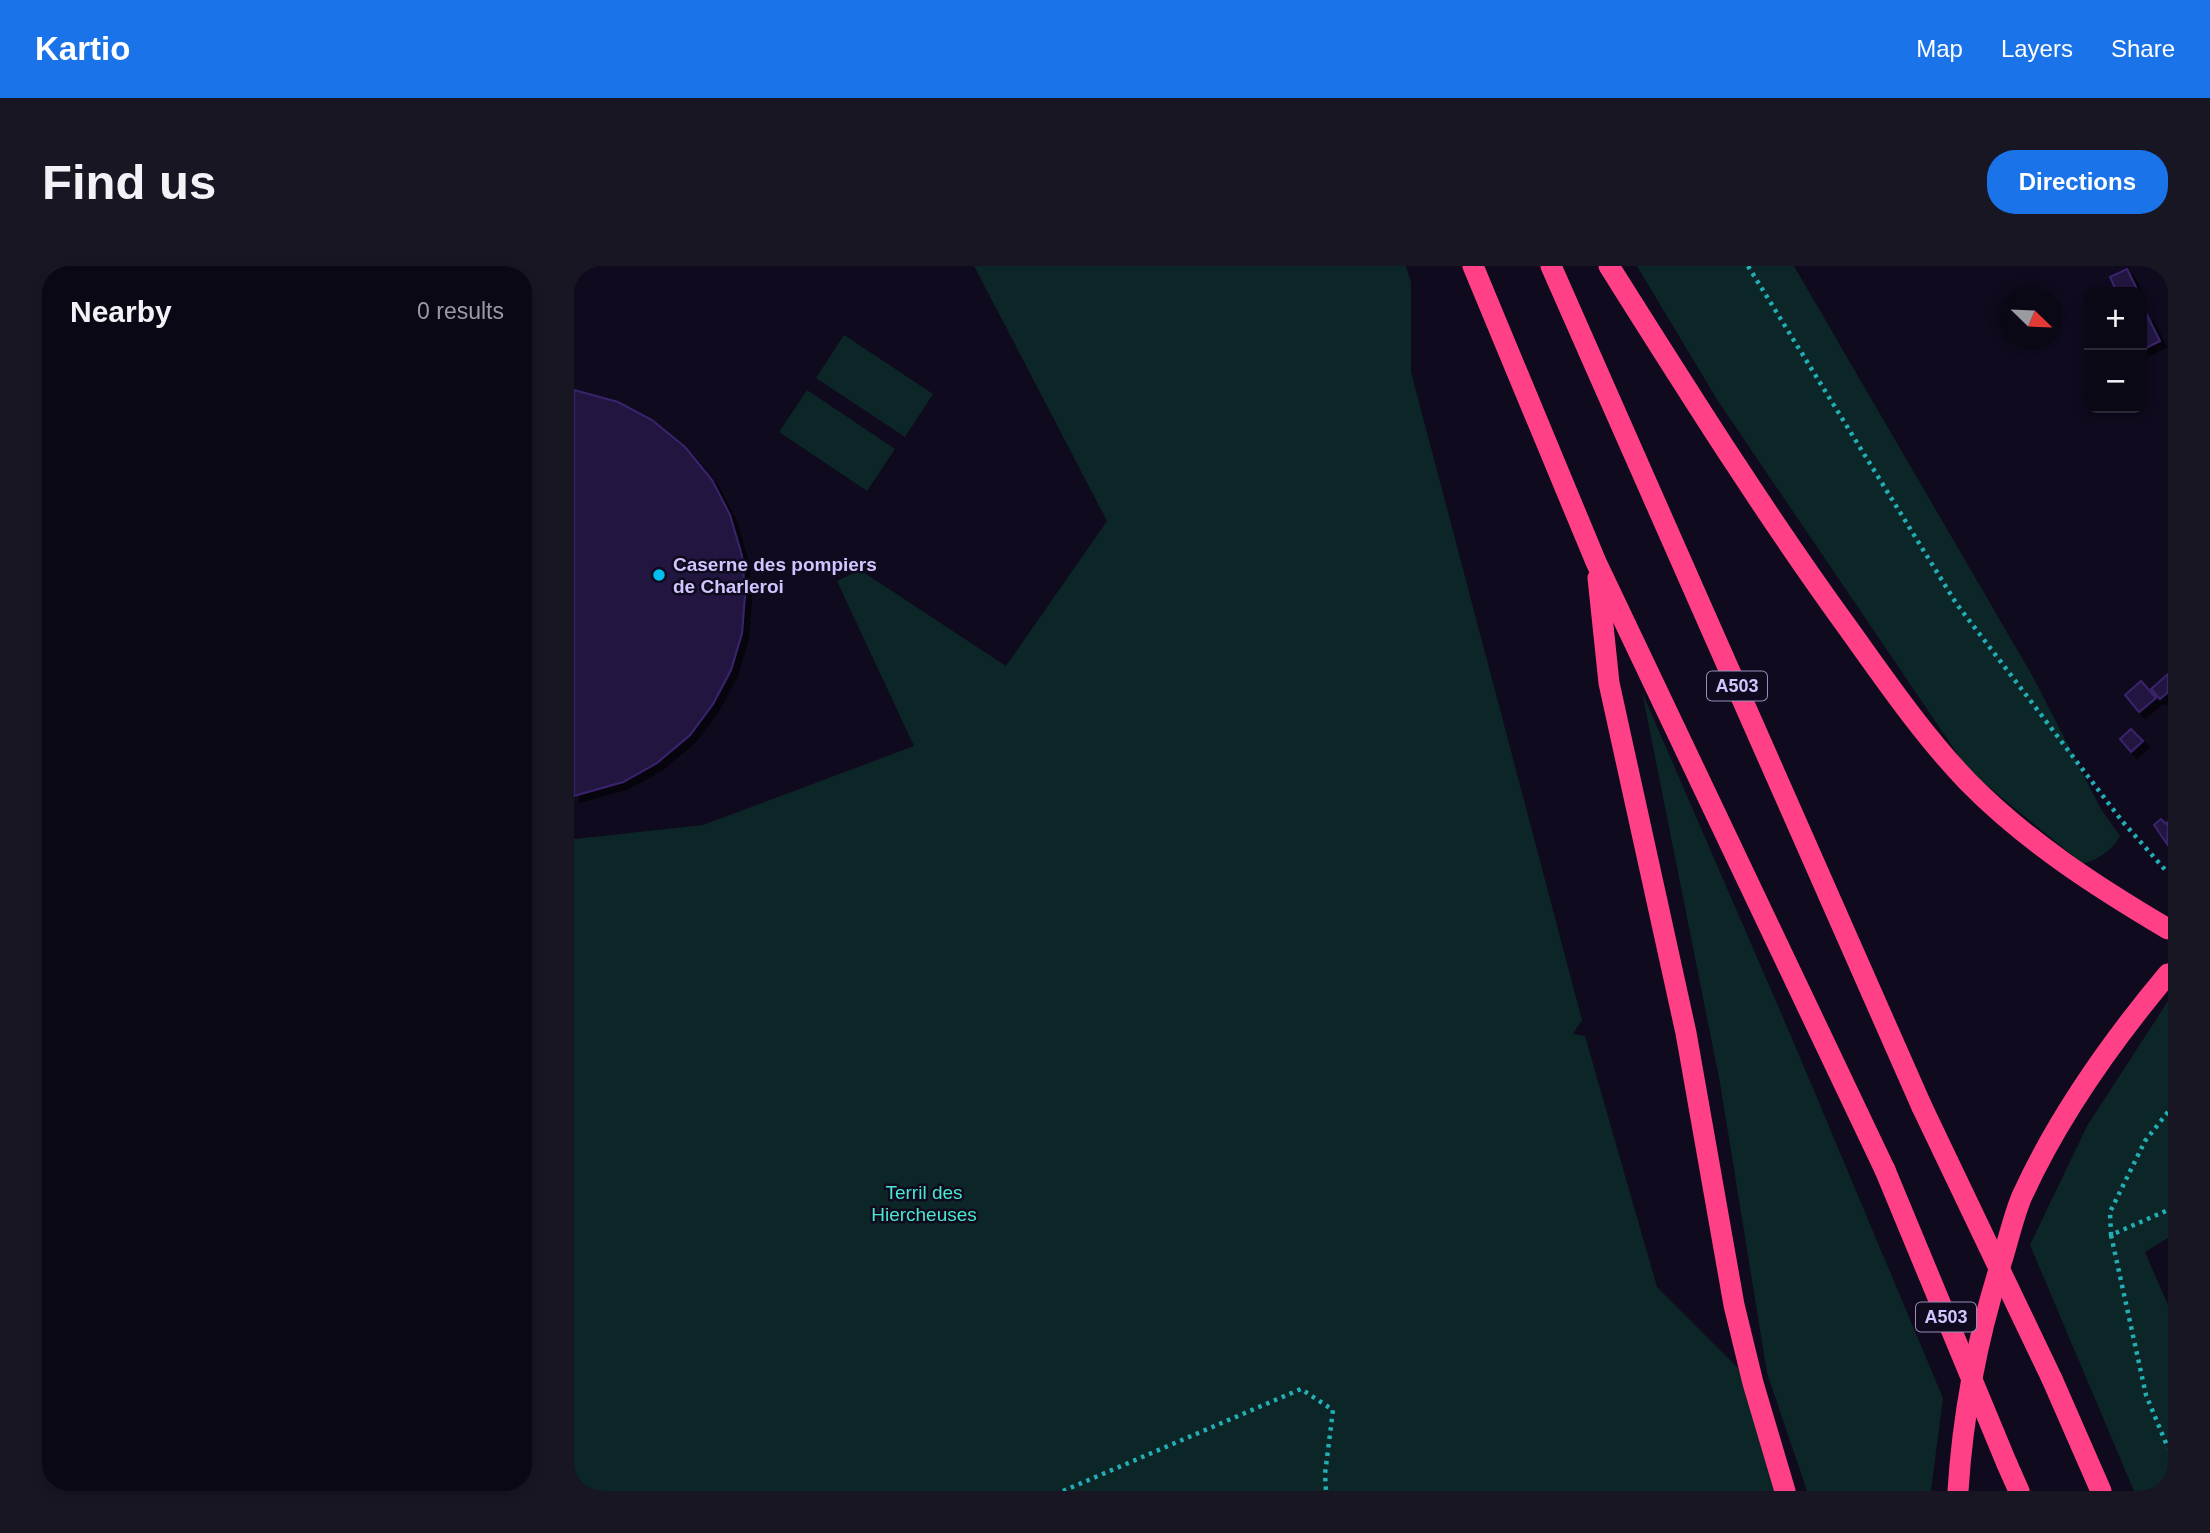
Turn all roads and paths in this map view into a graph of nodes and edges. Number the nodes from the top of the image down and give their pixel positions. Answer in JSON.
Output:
{"nodes":[{"id":1,"x":1473,"y":266,"type":"edge"},
{"id":2,"x":1551,"y":266,"type":"edge"},
{"id":3,"x":1609,"y":266,"type":"edge"},
{"id":4,"x":1748,"y":266,"type":"edge"},
{"id":5,"x":1596,"y":562,"type":"junction"},
{"id":6,"x":2168,"y":873,"type":"edge"},
{"id":7,"x":2168,"y":929,"type":"edge"},
{"id":8,"x":2168,"y":974,"type":"edge"},
{"id":9,"x":2168,"y":1112,"type":"edge"},
{"id":10,"x":2168,"y":1210,"type":"edge"},
{"id":11,"x":2111,"y":1235,"type":"junction"},
{"id":12,"x":2168,"y":1448,"type":"edge"},
{"id":13,"x":1063,"y":1491,"type":"edge"},
{"id":14,"x":1326,"y":1491,"type":"edge"},
{"id":15,"x":1785,"y":1491,"type":"edge"},
{"id":16,"x":1958,"y":1491,"type":"edge"},
{"id":17,"x":2019,"y":1491,"type":"edge"},
{"id":18,"x":2101,"y":1491,"type":"edge"}],
"edges":[{"from":1,"to":5,"type":"highway","number":"A503"},
{"from":2,"to":18,"type":"highway","number":"A503","bridge":true},
{"from":3,"to":7,"type":"highway"},
{"from":4,"to":6,"type":"path"},
{"from":5,"to":15,"type":"highway"},
{"from":5,"to":17,"type":"highway","number":"A503","bridge":true},
{"from":8,"to":16,"type":"highway"},
{"from":9,"to":11,"type":"path"},
{"from":10,"to":11,"type":"path"},
{"from":11,"to":12,"type":"path"},
{"from":13,"to":14,"type":"path"}]}
